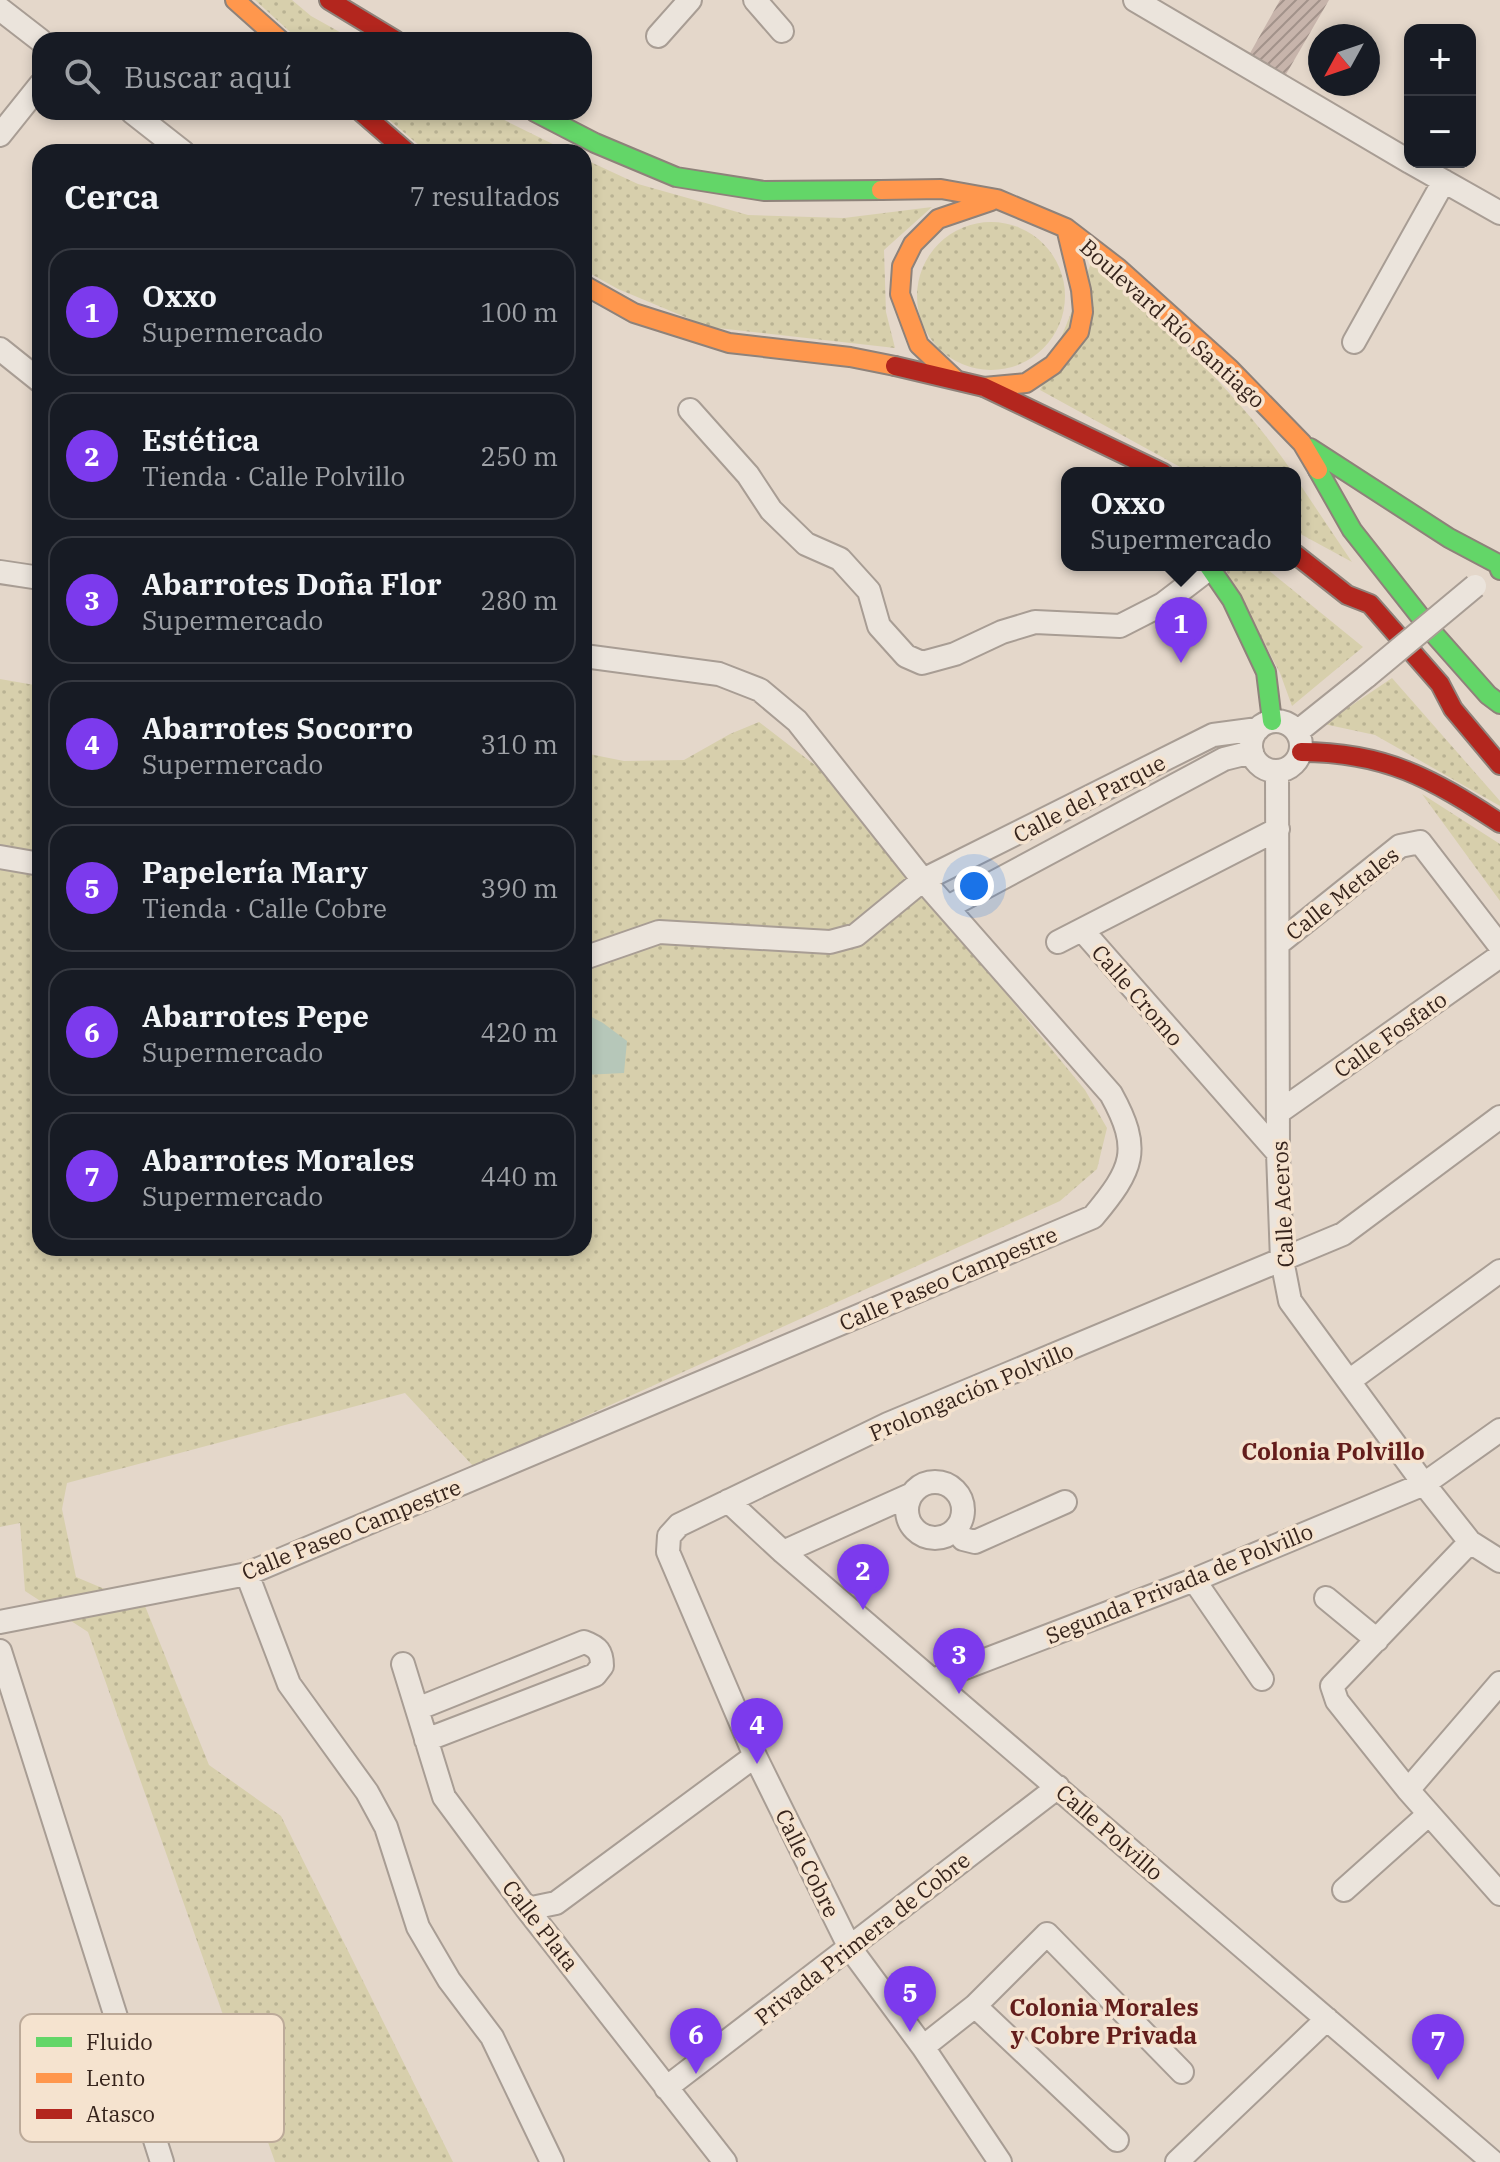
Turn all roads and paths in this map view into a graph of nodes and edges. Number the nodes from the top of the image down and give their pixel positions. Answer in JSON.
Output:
{"nodes":[{"id":1,"x":235,"y":0,"type":"edge"},
{"id":2,"x":329,"y":0,"type":"edge"},
{"id":3,"x":345,"y":0,"type":"edge"},
{"id":4,"x":690,"y":0,"type":"edge"},
{"id":5,"x":755,"y":0,"type":"edge"},
{"id":6,"x":1135,"y":0,"type":"edge"},
{"id":7,"x":0,"y":9,"type":"edge"},
{"id":8,"x":373,"y":29,"type":"junction"},
{"id":9,"x":782,"y":31,"type":"dead end"},
{"id":10,"x":271,"y":32,"type":"edge"},
{"id":11,"x":379,"y":32,"type":"edge"},
{"id":12,"x":32,"y":34,"type":"edge"},
{"id":13,"x":658,"y":36,"type":"dead end"},
{"id":14,"x":32,"y":95,"type":"edge"},
{"id":15,"x":142,"y":120,"type":"edge"},
{"id":16,"x":370,"y":120,"type":"edge"},
{"id":17,"x":550,"y":120,"type":"edge"},
{"id":18,"x":0,"y":135,"type":"edge"},
{"id":19,"x":173,"y":144,"type":"edge"},
{"id":20,"x":398,"y":144,"type":"edge"},
{"id":21,"x":1404,"y":158,"type":"edge"},
{"id":22,"x":1421,"y":168,"type":"edge"},
{"id":23,"x":1444,"y":181,"type":"junction"},
{"id":24,"x":997,"y":199,"type":"junction"},
{"id":25,"x":1500,"y":213,"type":"edge"},
{"id":26,"x":1066,"y":228,"type":"junction"},
{"id":27,"x":592,"y":289,"type":"edge"},
{"id":28,"x":1354,"y":342,"type":"dead end"},
{"id":29,"x":0,"y":349,"type":"edge"},
{"id":30,"x":32,"y":375,"type":"edge"},
{"id":31,"x":954,"y":378,"type":"junction"},
{"id":32,"x":984,"y":387,"type":"junction"},
{"id":33,"x":690,"y":410,"type":"dead end"},
{"id":34,"x":1302,"y":443,"type":"junction"},
{"id":35,"x":1115,"y":450,"type":"junction"},
{"id":36,"x":1129,"y":467,"type":"edge"},
{"id":37,"x":1150,"y":467,"type":"edge"},
{"id":38,"x":1324,"y":477,"type":"junction"},
{"id":39,"x":1365,"y":516,"type":"dead end"},
{"id":40,"x":1301,"y":559,"type":"edge"},
{"id":41,"x":1499,"y":565,"type":"edge"},
{"id":42,"x":1204,"y":571,"type":"edge"},
{"id":43,"x":1212,"y":571,"type":"edge"},
{"id":44,"x":0,"y":572,"type":"edge"},
{"id":45,"x":32,"y":577,"type":"edge"},
{"id":46,"x":1435,"y":596,"type":"dead end"},
{"id":47,"x":1455,"y":619,"type":"dead end"},
{"id":48,"x":592,"y":657,"type":"edge"},
{"id":49,"x":1500,"y":704,"type":"edge"},
{"id":50,"x":1265,"y":725,"type":"junction"},
{"id":51,"x":1299,"y":742,"type":"junction"},
{"id":52,"x":1252,"y":752,"type":"junction"},
{"id":53,"x":1500,"y":765,"type":"edge"},
{"id":54,"x":1277,"y":771,"type":"junction"},
{"id":55,"x":1061,"y":812,"type":"junction"},
{"id":56,"x":1500,"y":823,"type":"edge"},
{"id":57,"x":1278,"y":829,"type":"junction"},
{"id":58,"x":1075,"y":839,"type":"junction"},
{"id":59,"x":0,"y":857,"type":"edge"},
{"id":60,"x":32,"y":863,"type":"edge"},
{"id":61,"x":923,"y":880,"type":"junction"},
{"id":62,"x":948,"y":907,"type":"junction"},
{"id":63,"x":1082,"y":930,"type":"junction"},
{"id":64,"x":1058,"y":942,"type":"dead end"},
{"id":65,"x":1279,"y":943,"type":"junction"},
{"id":66,"x":1500,"y":946,"type":"edge"},
{"id":67,"x":592,"y":955,"type":"edge"},
{"id":68,"x":1500,"y":956,"type":"edge"},
{"id":69,"x":1279,"y":1112,"type":"junction"},
{"id":70,"x":1500,"y":1117,"type":"edge"},
{"id":71,"x":1278,"y":1153,"type":"junction"},
{"id":72,"x":1282,"y":1260,"type":"junction"},
{"id":73,"x":1500,"y":1271,"type":"edge"},
{"id":74,"x":1349,"y":1381,"type":"junction"},
{"id":75,"x":1500,"y":1430,"type":"edge"},
{"id":76,"x":1424,"y":1484,"type":"junction"},
{"id":77,"x":910,"y":1495,"type":"junction"},
{"id":78,"x":728,"y":1501,"type":"junction"},
{"id":79,"x":1065,"y":1502,"type":"dead end"},
{"id":80,"x":956,"y":1529,"type":"junction"},
{"id":81,"x":669,"y":1536,"type":"joint"},
{"id":82,"x":1470,"y":1542,"type":"junction"},
{"id":83,"x":783,"y":1552,"type":"junction"},
{"id":84,"x":1500,"y":1561,"type":"edge"},
{"id":85,"x":247,"y":1574,"type":"junction"},
{"id":86,"x":1194,"y":1580,"type":"junction"},
{"id":87,"x":1326,"y":1598,"type":"dead end"},
{"id":88,"x":0,"y":1622,"type":"edge"},
{"id":89,"x":1377,"y":1640,"type":"junction"},
{"id":90,"x":0,"y":1651,"type":"edge"},
{"id":91,"x":403,"y":1664,"type":"dead end"},
{"id":92,"x":1262,"y":1679,"type":"dead end"},
{"id":93,"x":933,"y":1680,"type":"junction"},
{"id":94,"x":1500,"y":1683,"type":"edge"},
{"id":95,"x":417,"y":1709,"type":"junction"},
{"id":96,"x":426,"y":1740,"type":"junction"},
{"id":97,"x":755,"y":1756,"type":"junction"},
{"id":98,"x":1058,"y":1787,"type":"junction"},
{"id":99,"x":1408,"y":1790,"type":"junction"},
{"id":100,"x":1429,"y":1814,"type":"junction"},
{"id":101,"x":1497,"y":1884,"type":"edge"},
{"id":102,"x":1344,"y":1890,"type":"dead end"},
{"id":103,"x":556,"y":1903,"type":"junction"},
{"id":104,"x":527,"y":1909,"type":"junction"},
{"id":105,"x":555,"y":1943,"type":"junction"},
{"id":106,"x":850,"y":1948,"type":"junction"},
{"id":107,"x":975,"y":2006,"type":"junction"},
{"id":108,"x":115,"y":2014,"type":"edge"},
{"id":109,"x":1327,"y":2019,"type":"junction"},
{"id":110,"x":923,"y":2047,"type":"junction"},
{"id":111,"x":1182,"y":2072,"type":"dead end"},
{"id":112,"x":666,"y":2088,"type":"junction"},
{"id":113,"x":1117,"y":2140,"type":"dead end"},
{"id":114,"x":156,"y":2142,"type":"edge"},
{"id":115,"x":1500,"y":2154,"type":"edge"},
{"id":116,"x":162,"y":2162,"type":"edge"},
{"id":117,"x":552,"y":2162,"type":"edge"},
{"id":118,"x":725,"y":2162,"type":"edge"},
{"id":119,"x":1000,"y":2162,"type":"edge"},
{"id":120,"x":1177,"y":2162,"type":"edge"},
{"id":121,"x":1493,"y":2162,"type":"edge"}],
"edges":[{"from":1,"to":10,"type":"main road"},
{"from":2,"to":8,"type":"main road"},
{"from":3,"to":8,"type":"main road"},
{"from":4,"to":13,"type":"street"},
{"from":5,"to":9,"type":"street"},
{"from":6,"to":21,"type":"street"},
{"from":7,"to":12,"type":"street"},
{"from":8,"to":11,"type":"main road"},
{"from":14,"to":18,"type":"street"},
{"from":15,"to":19,"type":"street"},
{"from":16,"to":20,"type":"main road"},
{"from":17,"to":24,"type":"main road","name":"Boulevard Río Santiago"},
{"from":22,"to":23,"type":"street"},
{"from":23,"to":25,"type":"street"},
{"from":23,"to":28,"type":"street"},
{"from":24,"to":26,"type":"main road","name":"Boulevard Río Santiago"},
{"from":24,"to":31,"type":"main road"},
{"from":26,"to":32,"type":"main road"},
{"from":26,"to":34,"type":"main road","name":"Boulevard Río Santiago"},
{"from":27,"to":31,"type":"main road"},
{"from":29,"to":30,"type":"street"},
{"from":31,"to":32,"type":"main road"},
{"from":32,"to":35,"type":"main road"},
{"from":33,"to":42,"type":"street"},
{"from":34,"to":38,"type":"main road","name":"Boulevard Río Santiago"},
{"from":34,"to":41,"type":"main road"},
{"from":35,"to":36,"type":"main road"},
{"from":35,"to":37,"type":"main road"},
{"from":38,"to":39,"type":"main road","name":"Boulevard Río Santiago"},
{"from":38,"to":49,"type":"main road","name":"Boulevard Río Santiago"},
{"from":40,"to":53,"type":"main road"},
{"from":41,"to":51,"type":"street","bridge":true},
{"from":43,"to":50,"type":"main road"},
{"from":44,"to":45,"type":"street"},
{"from":46,"to":47,"type":"main road"},
{"from":48,"to":61,"type":"street","name":"Calle Paseo Campestre"},
{"from":50,"to":51,"type":"street"},
{"from":50,"to":52,"type":"street"},
{"from":50,"to":55,"type":"street","name":"Calle del Parque"},
{"from":51,"to":54,"type":"street"},
{"from":51,"to":56,"type":"main road"},
{"from":52,"to":54,"type":"street"},
{"from":52,"to":58,"type":"street","name":"Calle del Parque"},
{"from":54,"to":57,"type":"street","name":"Calle Aceros"},
{"from":55,"to":58,"type":"street"},
{"from":55,"to":61,"type":"street","name":"Calle del Parque"},
{"from":57,"to":63,"type":"street","name":"Calle Cromo"},
{"from":57,"to":65,"type":"street","name":"Calle Aceros"},
{"from":58,"to":62,"type":"street","name":"Calle del Parque"},
{"from":59,"to":60,"type":"street"},
{"from":61,"to":62,"type":"street","name":"Calle Paseo Campestre"},
{"from":61,"to":67,"type":"street","name":"Calle del Parque"},
{"from":62,"to":85,"type":"street","name":"Calle Paseo Campestre"},
{"from":63,"to":64,"type":"street"},
{"from":63,"to":71,"type":"street","name":"Calle Cromo"},
{"from":65,"to":66,"type":"street","name":"Calle Metales"},
{"from":65,"to":69,"type":"street","name":"Calle Aceros"},
{"from":68,"to":69,"type":"street","name":"Calle Fosfato"},
{"from":69,"to":71,"type":"street","name":"Calle Aceros"},
{"from":70,"to":72,"type":"street","name":"Prolongación Polvillo"},
{"from":71,"to":72,"type":"street","name":"Calle Aceros"},
{"from":72,"to":74,"type":"street","name":"Calle Aceros"},
{"from":72,"to":78,"type":"street","name":"Prolongación Polvillo"},
{"from":73,"to":74,"type":"street"},
{"from":74,"to":76,"type":"street","name":"Calle Aceros"},
{"from":75,"to":76,"type":"street"},
{"from":76,"to":82,"type":"street","name":"Calle Aceros"},
{"from":76,"to":86,"type":"street","name":"Segunda Privada de Polvillo"},
{"from":77,"to":80,"type":"street"},
{"from":77,"to":80,"type":"street"},
{"from":77,"to":83,"type":"street"},
{"from":78,"to":81,"type":"street","name":"Prolongación Polvillo"},
{"from":78,"to":83,"type":"street","name":"Calle Polvillo"},
{"from":79,"to":80,"type":"street"},
{"from":81,"to":97,"type":"street","name":"Calle Cobre"},
{"from":82,"to":84,"type":"street","name":"Calle Aceros"},
{"from":82,"to":89,"type":"street"},
{"from":83,"to":93,"type":"street","name":"Calle Polvillo"},
{"from":85,"to":88,"type":"street","name":"Calle Paseo Campestre"},
{"from":85,"to":117,"type":"street"},
{"from":86,"to":92,"type":"street"},
{"from":86,"to":93,"type":"street","name":"Segunda Privada de Polvillo"},
{"from":87,"to":89,"type":"street"},
{"from":89,"to":99,"type":"street"},
{"from":90,"to":108,"type":"street"},
{"from":91,"to":95,"type":"street","name":"Calle Plata"},
{"from":93,"to":98,"type":"street","name":"Calle Polvillo"},
{"from":94,"to":99,"type":"street"},
{"from":95,"to":96,"type":"street","name":"Calle Plata"},
{"from":95,"to":96,"type":"street"},
{"from":96,"to":104,"type":"street","name":"Calle Plata"},
{"from":97,"to":103,"type":"street"},
{"from":97,"to":106,"type":"street","name":"Calle Cobre"},
{"from":98,"to":106,"type":"street","name":"Privada Primera de Cobre"},
{"from":98,"to":109,"type":"street","name":"Calle Polvillo"},
{"from":99,"to":100,"type":"street"},
{"from":100,"to":101,"type":"street"},
{"from":100,"to":102,"type":"street"},
{"from":103,"to":104,"type":"street"},
{"from":103,"to":105,"type":"street"},
{"from":104,"to":105,"type":"street","name":"Calle Plata"},
{"from":105,"to":112,"type":"street","name":"Calle Plata"},
{"from":106,"to":110,"type":"street","name":"Calle Cobre"},
{"from":106,"to":112,"type":"street","name":"Privada Primera de Cobre"},
{"from":107,"to":110,"type":"street"},
{"from":107,"to":111,"type":"street"},
{"from":107,"to":113,"type":"street"},
{"from":109,"to":120,"type":"street"},
{"from":109,"to":121,"type":"street","name":"Calle Polvillo"},
{"from":110,"to":119,"type":"street","name":"Calle Cobre"},
{"from":112,"to":118,"type":"street","name":"Calle Plata"},
{"from":114,"to":116,"type":"street"},
{"from":115,"to":121,"type":"street"}]}
